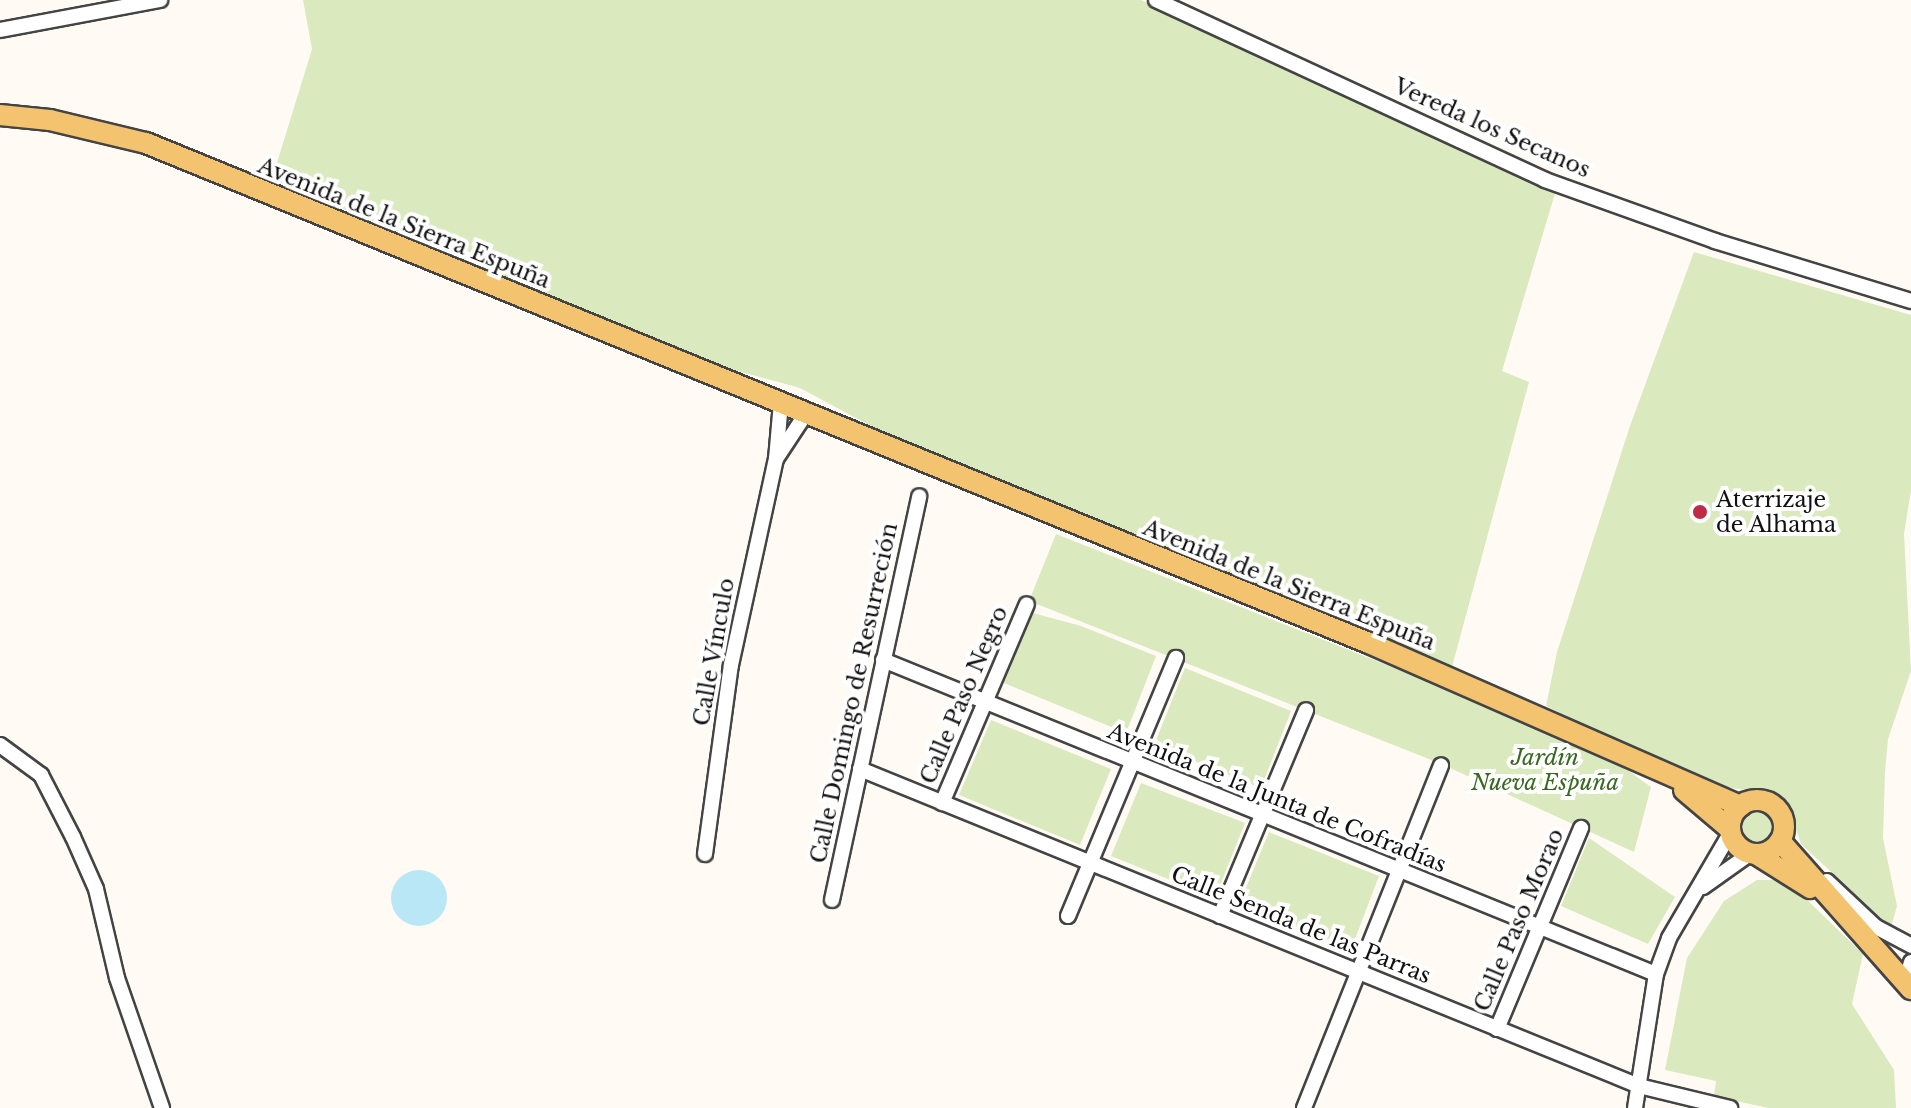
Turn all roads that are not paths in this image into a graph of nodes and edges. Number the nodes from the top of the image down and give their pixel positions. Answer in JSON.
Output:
{"nodes":[{"id":1,"x":160,"y":0,"type":"edge"},
{"id":2,"x":1156,"y":0,"type":"edge"},
{"id":3,"x":0,"y":30,"type":"edge"},
{"id":4,"x":0,"y":115,"type":"edge"},
{"id":5,"x":1911,"y":301,"type":"edge"},
{"id":6,"x":781,"y":402,"type":"junction"},
{"id":7,"x":807,"y":412,"type":"junction"},
{"id":8,"x":884,"y":443,"type":"junction"},
{"id":9,"x":776,"y":459,"type":"junction"},
{"id":10,"x":919,"y":496,"type":"dead end"},
{"id":11,"x":1027,"y":604,"type":"dead end"},
{"id":12,"x":1176,"y":658,"type":"dead end"},
{"id":13,"x":883,"y":660,"type":"junction"},
{"id":14,"x":984,"y":702,"type":"junction"},
{"id":15,"x":1306,"y":710,"type":"dead end"},
{"id":16,"x":0,"y":745,"type":"edge"},
{"id":17,"x":1131,"y":764,"type":"junction"},
{"id":18,"x":1441,"y":765,"type":"dead end"},
{"id":19,"x":860,"y":769,"type":"junction"},
{"id":20,"x":1672,"y":780,"type":"junction"},
{"id":21,"x":942,"y":803,"type":"junction"},
{"id":22,"x":1741,"y":806,"type":"junction"},
{"id":23,"x":1261,"y":816,"type":"junction"},
{"id":24,"x":1581,"y":828,"type":"dead end"},
{"id":25,"x":1730,"y":830,"type":"junction"},
{"id":26,"x":1782,"y":837,"type":"junction"},
{"id":27,"x":705,"y":854,"type":"dead end"},
{"id":28,"x":1753,"y":854,"type":"junction"},
{"id":29,"x":1090,"y":863,"type":"junction"},
{"id":30,"x":1398,"y":871,"type":"junction"},
{"id":31,"x":1700,"y":890,"type":"junction"},
{"id":32,"x":832,"y":900,"type":"dead end"},
{"id":33,"x":1068,"y":916,"type":"dead end"},
{"id":34,"x":1220,"y":916,"type":"junction"},
{"id":35,"x":1844,"y":916,"type":"junction"},
{"id":36,"x":1539,"y":927,"type":"junction"},
{"id":37,"x":1911,"y":946,"type":"edge"},
{"id":38,"x":1360,"y":973,"type":"junction"},
{"id":39,"x":1656,"y":974,"type":"junction"},
{"id":40,"x":1909,"y":978,"type":"edge"},
{"id":41,"x":1497,"y":1029,"type":"junction"},
{"id":42,"x":1639,"y":1086,"type":"junction"},
{"id":43,"x":162,"y":1108,"type":"edge"},
{"id":44,"x":1304,"y":1108,"type":"edge"},
{"id":45,"x":1635,"y":1108,"type":"edge"},
{"id":46,"x":1730,"y":1108,"type":"edge"}],
"edges":[{"from":1,"to":3,"type":"street"},
{"from":2,"to":5,"type":"street","name":"Vereda los Secanos"},
{"from":4,"to":6,"type":"main road","name":"Avenida de la Sierra Espuña"},
{"from":6,"to":7,"type":"main road","name":"Avenida de la Sierra Espuña"},
{"from":6,"to":8,"type":"main road","name":"Avenida de la Sierra Espuña"},
{"from":6,"to":9,"type":"street","name":"Calle Vínculo"},
{"from":7,"to":8,"type":"main road","name":"Avenida de la Sierra Espuña"},
{"from":7,"to":9,"type":"street","name":"Calle Vínculo"},
{"from":8,"to":20,"type":"main road","name":"Avenida de la Sierra Espuña"},
{"from":9,"to":27,"type":"street","name":"Calle Vínculo"},
{"from":10,"to":13,"type":"street","name":"Calle Domingo de Resurreción"},
{"from":11,"to":14,"type":"street","name":"Calle Paso Negro"},
{"from":12,"to":17,"type":"street"},
{"from":13,"to":14,"type":"street","name":"Avenida de la Junta de Cofradías"},
{"from":13,"to":19,"type":"street","name":"Calle Domingo de Resurreción"},
{"from":14,"to":17,"type":"street","name":"Avenida de la Junta de Cofradías"},
{"from":14,"to":21,"type":"street","name":"Calle Paso Negro"},
{"from":15,"to":23,"type":"street"},
{"from":16,"to":43,"type":"street"},
{"from":17,"to":23,"type":"street","name":"Avenida de la Junta de Cofradías"},
{"from":17,"to":29,"type":"street"},
{"from":18,"to":30,"type":"street"},
{"from":19,"to":21,"type":"street","name":"Calle Senda de las Parras"},
{"from":19,"to":32,"type":"street","name":"Calle Domingo de Resurreción"},
{"from":20,"to":22,"type":"main road","name":"Avenida de la Sierra Espuña"},
{"from":20,"to":25,"type":"main road","name":"Avenida de la Sierra Espuña"},
{"from":21,"to":29,"type":"street","name":"Calle Senda de las Parras"},
{"from":22,"to":25,"type":"main road"},
{"from":22,"to":26,"type":"main road"},
{"from":23,"to":30,"type":"street","name":"Avenida de la Junta de Cofradías"},
{"from":23,"to":34,"type":"street"},
{"from":24,"to":36,"type":"street","name":"Calle Paso Morao"},
{"from":25,"to":28,"type":"main road"},
{"from":25,"to":31,"type":"street"},
{"from":26,"to":28,"type":"main road"},
{"from":26,"to":35,"type":"main road"},
{"from":26,"to":37,"type":"street"},
{"from":28,"to":31,"type":"street"},
{"from":28,"to":35,"type":"main road"},
{"from":29,"to":33,"type":"street"},
{"from":29,"to":34,"type":"street","name":"Calle Senda de las Parras"},
{"from":30,"to":36,"type":"street","name":"Avenida de la Junta de Cofradías"},
{"from":30,"to":38,"type":"street"},
{"from":31,"to":39,"type":"street"},
{"from":34,"to":38,"type":"street","name":"Calle Senda de las Parras"},
{"from":35,"to":40,"type":"main road"},
{"from":36,"to":39,"type":"street","name":"Avenida de la Junta de Cofradías"},
{"from":36,"to":41,"type":"street","name":"Calle Paso Morao"},
{"from":38,"to":41,"type":"street","name":"Calle Senda de las Parras"},
{"from":38,"to":44,"type":"street"},
{"from":39,"to":42,"type":"street"},
{"from":41,"to":42,"type":"street","name":"Calle Senda de las Parras"},
{"from":42,"to":45,"type":"street"},
{"from":42,"to":46,"type":"street","name":"Calle Senda de las Parras"}]}
